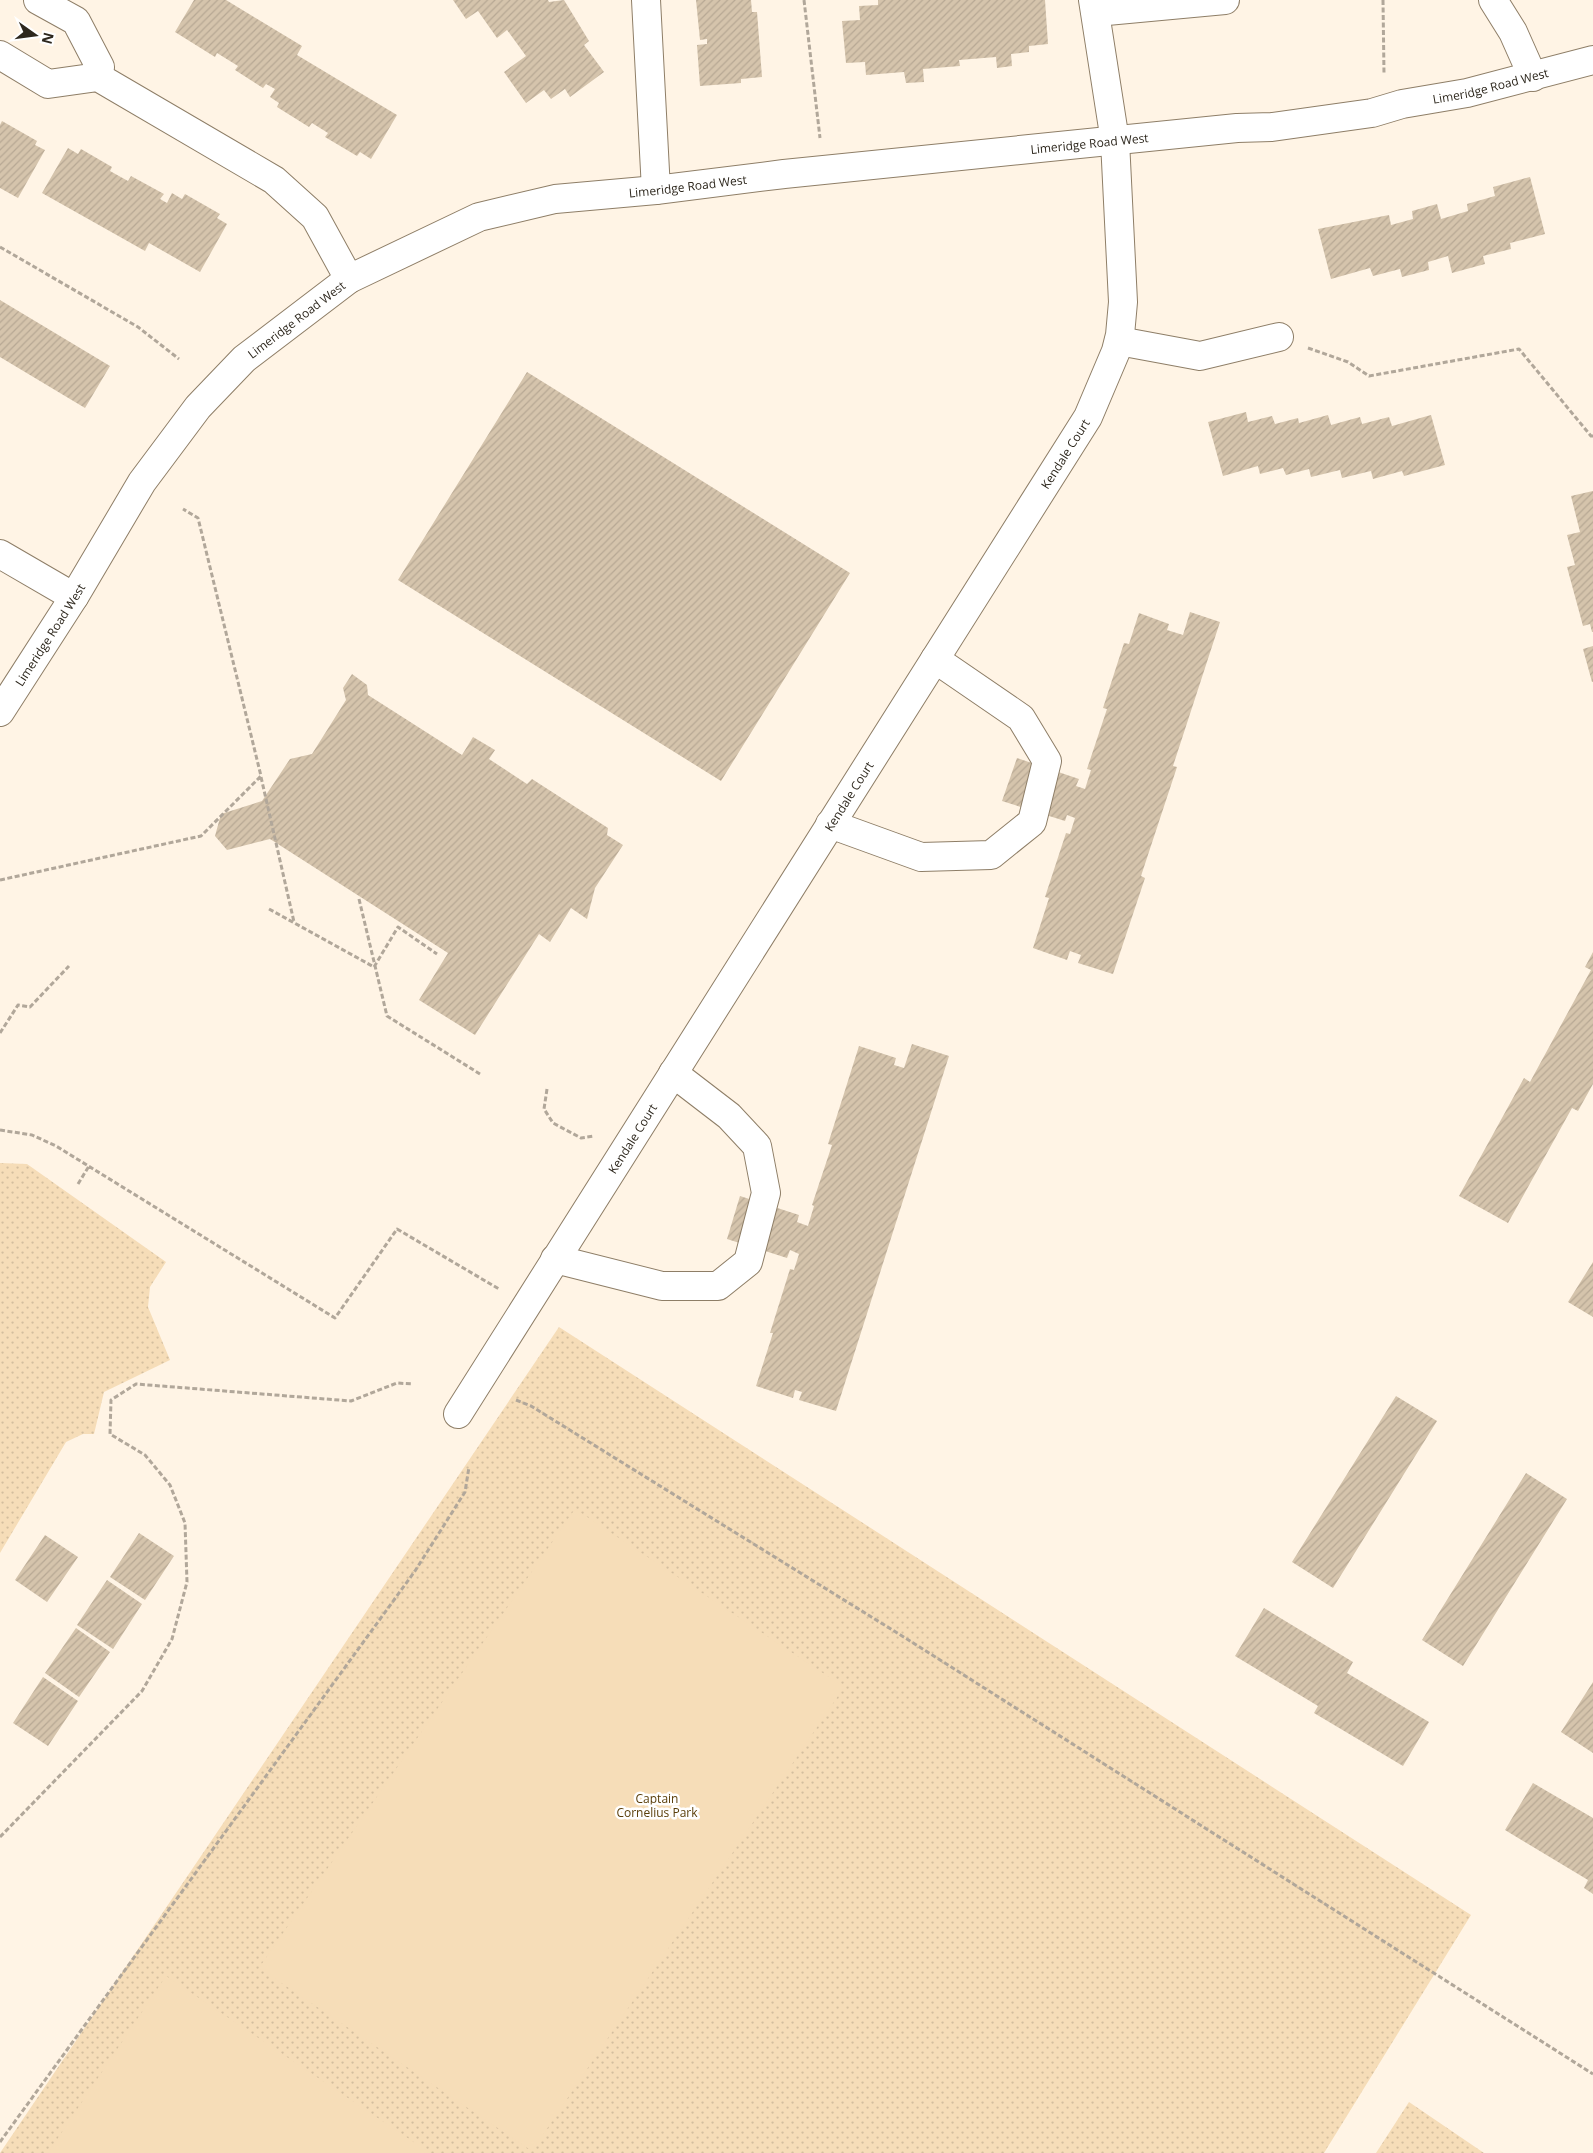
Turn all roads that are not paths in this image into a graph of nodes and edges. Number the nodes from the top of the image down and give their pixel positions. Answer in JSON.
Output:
{"nodes":[{"id":1,"x":38,"y":0,"type":"edge"},
{"id":2,"x":646,"y":0,"type":"edge"},
{"id":3,"x":1225,"y":0,"type":"edge"},
{"id":4,"x":1493,"y":0,"type":"edge"},
{"id":5,"x":1094,"y":6,"type":"edge"},
{"id":6,"x":0,"y":55,"type":"edge"},
{"id":7,"x":1593,"y":60,"type":"edge"},
{"id":8,"x":1533,"y":76,"type":"junction"},
{"id":9,"x":98,"y":77,"type":"junction"},
{"id":10,"x":1115,"y":142,"type":"junction"},
{"id":11,"x":656,"y":190,"type":"junction"},
{"id":12,"x":350,"y":279,"type":"junction"},
{"id":13,"x":1279,"y":338,"type":"road end"},
{"id":14,"x":1119,"y":341,"type":"junction"},
{"id":15,"x":0,"y":554,"type":"edge"},
{"id":16,"x":74,"y":597,"type":"junction"},
{"id":17,"x":935,"y":659,"type":"junction"},
{"id":18,"x":0,"y":712,"type":"edge"},
{"id":19,"x":830,"y":824,"type":"junction"},
{"id":20,"x":673,"y":1073,"type":"junction"},
{"id":21,"x":555,"y":1259,"type":"junction"},
{"id":22,"x":458,"y":1414,"type":"dead end"}],
"edges":[{"from":1,"to":9,"type":"street"},
{"from":2,"to":11,"type":"street"},
{"from":3,"to":5,"type":"street"},
{"from":4,"to":8,"type":"street"},
{"from":5,"to":10,"type":"street","name":"Kendale Court"},
{"from":6,"to":9,"type":"street"},
{"from":7,"to":8,"type":"street","name":"Limeridge Road West"},
{"from":8,"to":10,"type":"street","name":"Limeridge Road West"},
{"from":9,"to":12,"type":"street"},
{"from":10,"to":11,"type":"street","name":"Limeridge Road West"},
{"from":10,"to":14,"type":"street","name":"Kendale Court"},
{"from":11,"to":12,"type":"street","name":"Limeridge Road West"},
{"from":12,"to":16,"type":"street","name":"Limeridge Road West"},
{"from":13,"to":14,"type":"street"},
{"from":14,"to":17,"type":"street","name":"Kendale Court"},
{"from":15,"to":16,"type":"street"},
{"from":16,"to":18,"type":"street","name":"Limeridge Road West"},
{"from":17,"to":19,"type":"street","name":"Kendale Court"},
{"from":17,"to":19,"type":"street"},
{"from":19,"to":20,"type":"street","name":"Kendale Court"},
{"from":20,"to":21,"type":"street","name":"Kendale Court"},
{"from":20,"to":21,"type":"street"},
{"from":21,"to":22,"type":"street","name":"Kendale Court"}]}
